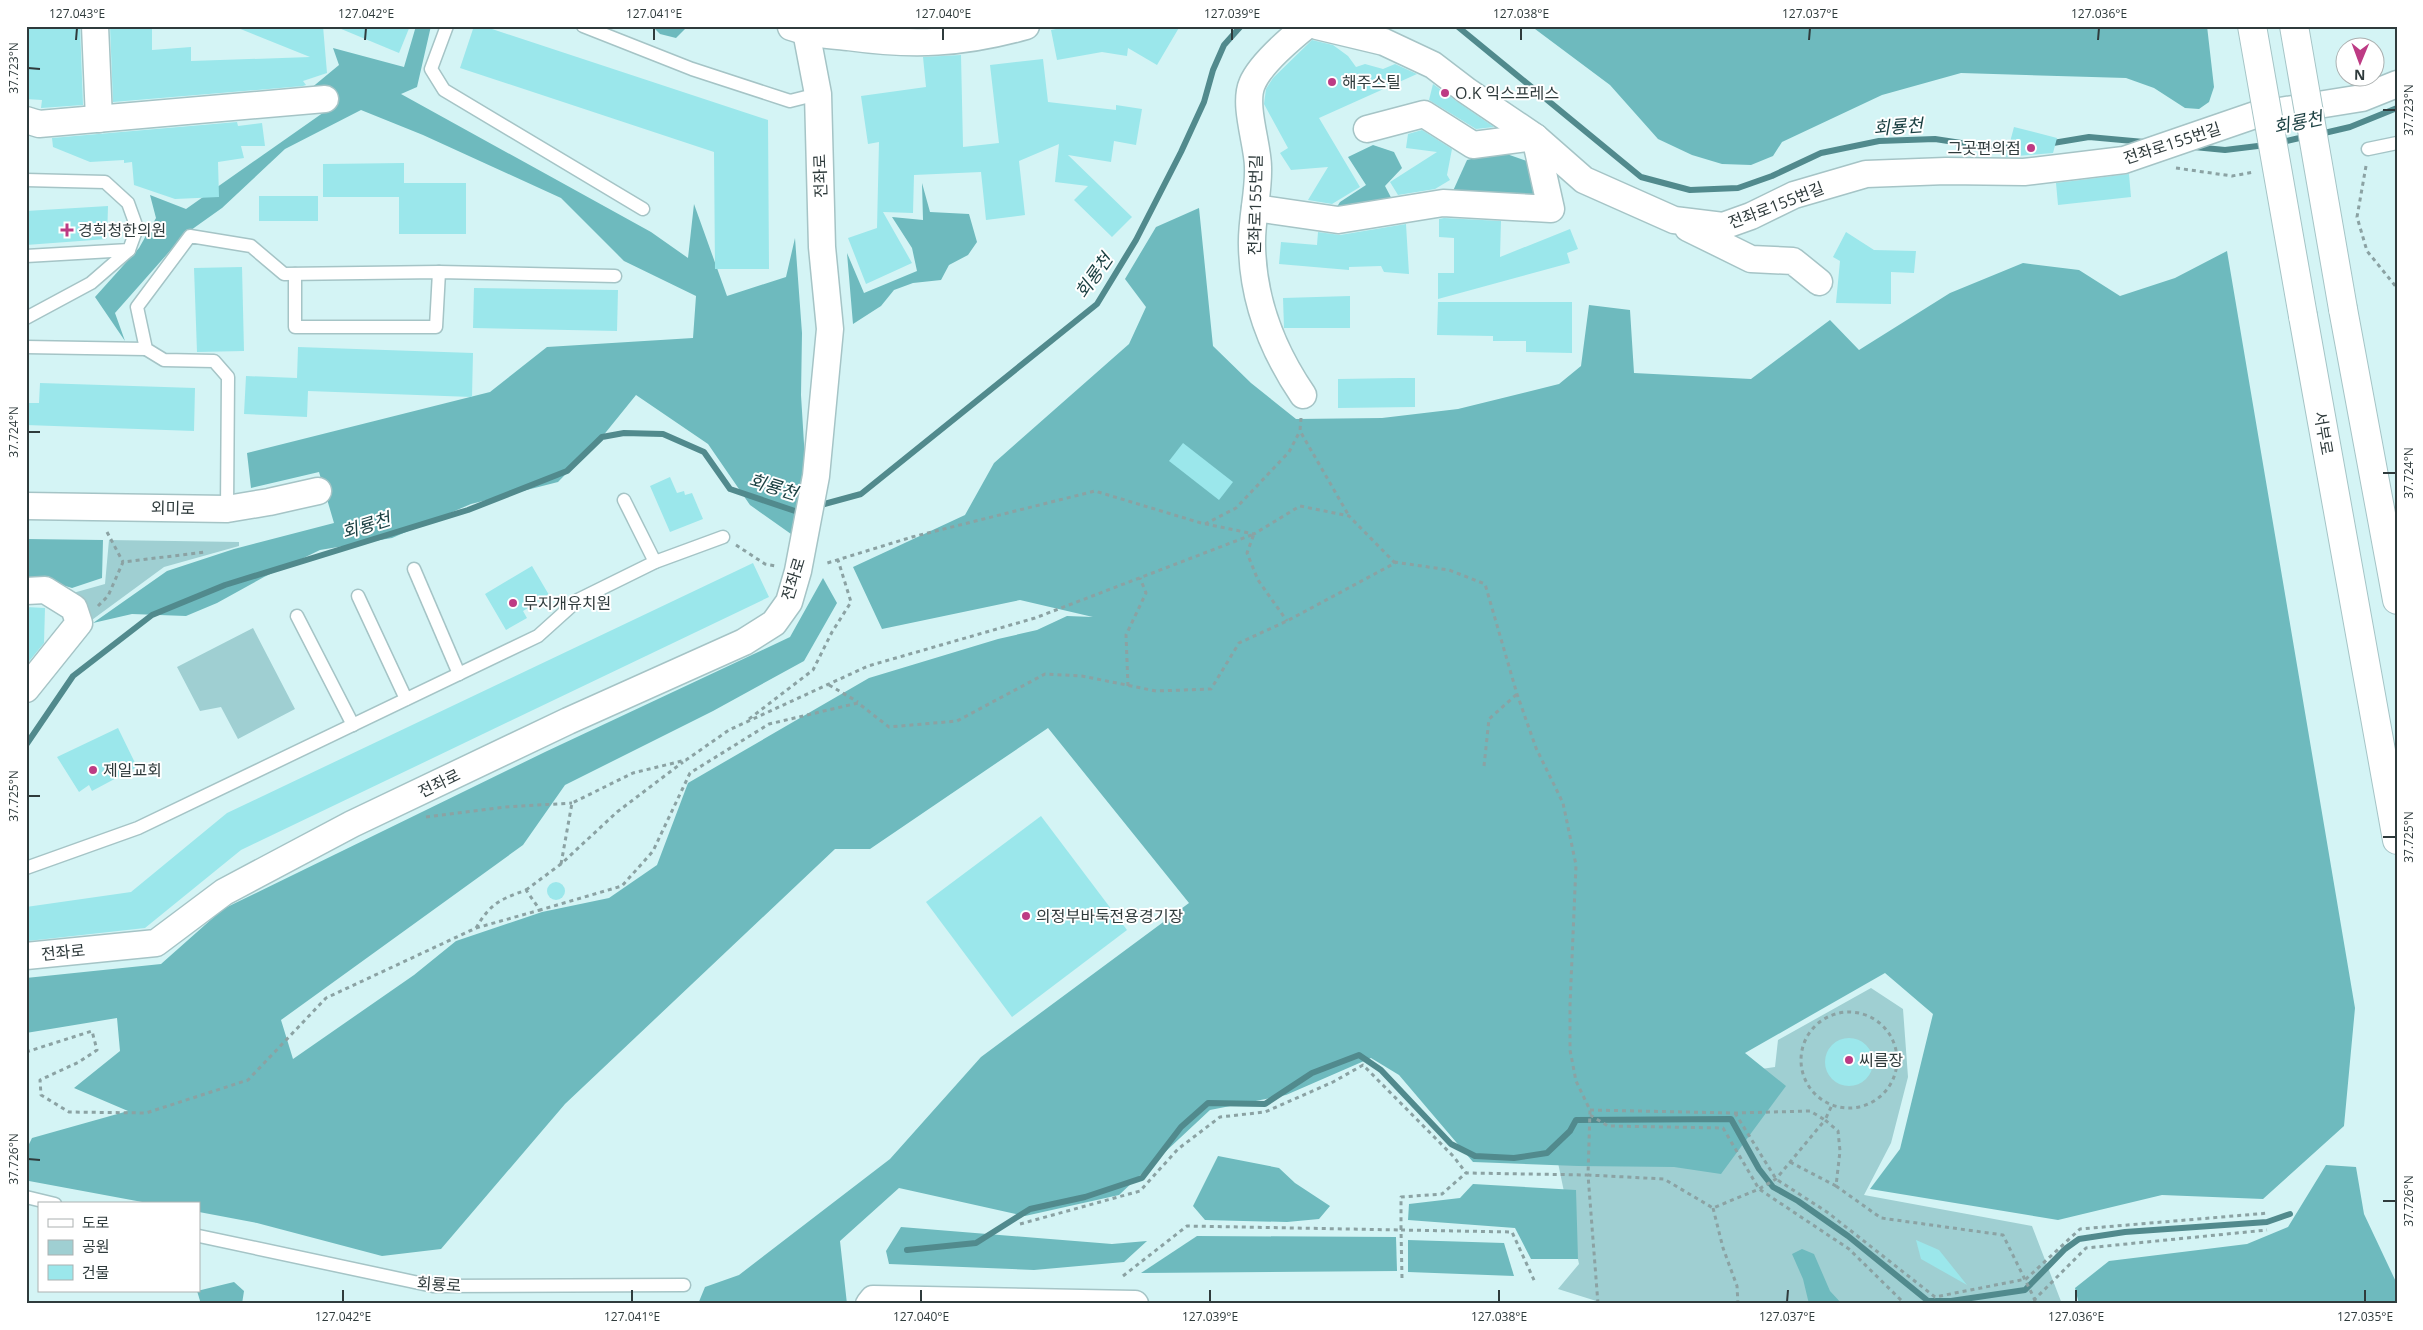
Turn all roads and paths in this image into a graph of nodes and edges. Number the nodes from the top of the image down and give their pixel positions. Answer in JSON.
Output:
{"nodes":[{"id":1,"x":95,"y":26,"type":"edge"},
{"id":2,"x":447,"y":26,"type":"edge"},
{"id":3,"x":583,"y":26,"type":"edge"},
{"id":4,"x":1026,"y":26,"type":"edge"},
{"id":5,"x":1306,"y":26,"type":"edge"},
{"id":6,"x":1317,"y":26,"type":"edge"},
{"id":7,"x":2252,"y":26,"type":"edge"},
{"id":8,"x":2294,"y":26,"type":"edge"},
{"id":9,"x":801,"y":28,"type":"edge"},
{"id":10,"x":2397,"y":84,"type":"edge"},
{"id":11,"x":818,"y":94,"type":"junction"},
{"id":12,"x":325,"y":99,"type":"dead end"},
{"id":13,"x":99,"y":119,"type":"junction"},
{"id":14,"x":26,"y":120,"type":"edge"},
{"id":15,"x":1367,"y":129,"type":"dead end"},
{"id":16,"x":1535,"y":137,"type":"junction"},
{"id":17,"x":2397,"y":143,"type":"edge"},
{"id":18,"x":2368,"y":149,"type":"dead end"},
{"id":19,"x":26,"y":180,"type":"edge"},
{"id":20,"x":1255,"y":208,"type":"junction"},
{"id":21,"x":643,"y":209,"type":"dead end"},
{"id":22,"x":1674,"y":220,"type":"junction"},
{"id":23,"x":129,"y":250,"type":"junction"},
{"id":24,"x":26,"y":256,"type":"edge"},
{"id":25,"x":439,"y":272,"type":"junction"},
{"id":26,"x":295,"y":274,"type":"junction"},
{"id":27,"x":615,"y":276,"type":"dead end"},
{"id":28,"x":1819,"y":282,"type":"dead end"},
{"id":29,"x":26,"y":318,"type":"edge"},
{"id":30,"x":26,"y":347,"type":"edge"},
{"id":31,"x":146,"y":350,"type":"junction"},
{"id":32,"x":1303,"y":395,"type":"joint"},
{"id":33,"x":1300,"y":431,"type":"junction"},
{"id":34,"x":318,"y":491,"type":"dead end"},
{"id":35,"x":624,"y":500,"type":"dead end"},
{"id":36,"x":26,"y":506,"type":"edge"},
{"id":37,"x":227,"y":509,"type":"junction"},
{"id":38,"x":1349,"y":516,"type":"junction"},
{"id":39,"x":1205,"y":524,"type":"junction"},
{"id":40,"x":106,"y":530,"type":"dead end"},
{"id":41,"x":1254,"y":534,"type":"junction"},
{"id":42,"x":723,"y":537,"type":"joint"},
{"id":43,"x":206,"y":552,"type":"dead end"},
{"id":44,"x":838,"y":560,"type":"junction"},
{"id":45,"x":123,"y":562,"type":"junction"},
{"id":46,"x":655,"y":562,"type":"junction"},
{"id":47,"x":1395,"y":563,"type":"junction"},
{"id":48,"x":414,"y":569,"type":"dead end"},
{"id":49,"x":798,"y":571,"type":"junction"},
{"id":50,"x":1140,"y":578,"type":"junction"},
{"id":51,"x":26,"y":591,"type":"edge"},
{"id":52,"x":358,"y":596,"type":"dead end"},
{"id":53,"x":2397,"y":600,"type":"edge"},
{"id":54,"x":297,"y":616,"type":"dead end"},
{"id":55,"x":1287,"y":621,"type":"junction"},
{"id":56,"x":79,"y":623,"type":"junction"},
{"id":57,"x":459,"y":674,"type":"junction"},
{"id":58,"x":828,"y":685,"type":"junction"},
{"id":59,"x":1128,"y":686,"type":"junction"},
{"id":60,"x":26,"y":689,"type":"edge"},
{"id":61,"x":1517,"y":694,"type":"junction"},
{"id":62,"x":406,"y":699,"type":"junction"},
{"id":63,"x":858,"y":703,"type":"junction"},
{"id":64,"x":742,"y":724,"type":"junction"},
{"id":65,"x":353,"y":725,"type":"junction"},
{"id":66,"x":686,"y":760,"type":"junction"},
{"id":67,"x":1484,"y":766,"type":"dead end"},
{"id":68,"x":572,"y":803,"type":"junction"},
{"id":69,"x":422,"y":817,"type":"dead end"},
{"id":70,"x":2397,"y":840,"type":"edge"},
{"id":71,"x":562,"y":864,"type":"junction"},
{"id":72,"x":26,"y":868,"type":"edge"},
{"id":73,"x":526,"y":890,"type":"junction"},
{"id":74,"x":540,"y":910,"type":"junction"},
{"id":75,"x":476,"y":928,"type":"junction"},
{"id":76,"x":26,"y":956,"type":"edge"},
{"id":77,"x":26,"y":1052,"type":"edge"},
{"id":78,"x":1832,"y":1105,"type":"junction"},
{"id":79,"x":1590,"y":1113,"type":"junction"},
{"id":80,"x":1735,"y":1113,"type":"junction"},
{"id":81,"x":1825,"y":1120,"type":"junction"},
{"id":82,"x":1790,"y":1162,"type":"junction"},
{"id":83,"x":1466,"y":1173,"type":"junction"},
{"id":84,"x":1588,"y":1175,"type":"junction"},
{"id":85,"x":1774,"y":1180,"type":"junction"},
{"id":86,"x":1836,"y":1186,"type":"junction"},
{"id":87,"x":1761,"y":1188,"type":"junction"},
{"id":88,"x":26,"y":1197,"type":"edge"},
{"id":89,"x":47,"y":1202,"type":"edge"},
{"id":90,"x":1713,"y":1208,"type":"junction"},
{"id":91,"x":2269,"y":1213,"type":"dead end"},
{"id":92,"x":1020,"y":1224,"type":"dead end"},
{"id":93,"x":1401,"y":1230,"type":"junction"},
{"id":94,"x":2267,"y":1230,"type":"dead end"},
{"id":95,"x":200,"y":1236,"type":"edge"},
{"id":96,"x":1123,"y":1276,"type":"dead end"},
{"id":97,"x":1402,"y":1278,"type":"dead end"},
{"id":98,"x":1534,"y":1280,"type":"dead end"},
{"id":99,"x":2027,"y":1281,"type":"junction"},
{"id":100,"x":684,"y":1285,"type":"dead end"},
{"id":101,"x":2034,"y":1300,"type":"junction"},
{"id":102,"x":871,"y":1302,"type":"edge"},
{"id":103,"x":1135,"y":1304,"type":"edge"},
{"id":104,"x":1598,"y":1304,"type":"edge"},
{"id":105,"x":1738,"y":1304,"type":"edge"},
{"id":106,"x":1905,"y":1304,"type":"edge"},
{"id":107,"x":2026,"y":1304,"type":"edge"},
{"id":108,"x":2037,"y":1304,"type":"edge"}],
"edges":[{"from":1,"to":13,"type":"street"},
{"from":2,"to":21,"type":"lane"},
{"from":3,"to":11,"type":"lane"},
{"from":4,"to":9,"type":"street"},
{"from":5,"to":20,"type":"street","name":"전좌로155번길"},
{"from":6,"to":16,"type":"street","name":"전좌로155번길"},
{"from":7,"to":70,"type":"highway","name":"서부로","bridge":true},
{"from":8,"to":53,"type":"highway","bridge":true},
{"from":9,"to":11,"type":"street","name":"전좌로"},
{"from":10,"to":22,"type":"street","name":"전좌로155번길"},
{"from":11,"to":49,"type":"street","name":"전좌로"},
{"from":12,"to":13,"type":"street"},
{"from":13,"to":14,"type":"street"},
{"from":15,"to":16,"type":"street"},
{"from":16,"to":20,"type":"street"},
{"from":16,"to":22,"type":"street","name":"전좌로155번길"},
{"from":17,"to":18,"type":"lane"},
{"from":19,"to":23,"type":"lane"},
{"from":20,"to":32,"type":"street","name":"전좌로155번길"},
{"from":22,"to":28,"type":"street"},
{"from":23,"to":24,"type":"lane"},
{"from":23,"to":29,"type":"lane"},
{"from":25,"to":26,"type":"lane"},
{"from":25,"to":26,"type":"lane"},
{"from":25,"to":27,"type":"lane"},
{"from":26,"to":31,"type":"lane"},
{"from":30,"to":31,"type":"lane"},
{"from":31,"to":37,"type":"lane"},
{"from":32,"to":33,"type":"path"},
{"from":33,"to":38,"type":"path"},
{"from":33,"to":39,"type":"path"},
{"from":34,"to":37,"type":"street","name":"외미로"},
{"from":35,"to":46,"type":"lane"},
{"from":36,"to":37,"type":"street","name":"외미로"},
{"from":38,"to":41,"type":"path"},
{"from":38,"to":47,"type":"path"},
{"from":39,"to":41,"type":"path"},
{"from":39,"to":44,"type":"path"},
{"from":40,"to":45,"type":"path"},
{"from":41,"to":50,"type":"path"},
{"from":41,"to":55,"type":"path"},
{"from":42,"to":46,"type":"lane"},
{"from":42,"to":49,"type":"path"},
{"from":43,"to":45,"type":"path"},
{"from":44,"to":49,"type":"path"},
{"from":44,"to":64,"type":"path"},
{"from":45,"to":56,"type":"path"},
{"from":46,"to":57,"type":"lane"},
{"from":47,"to":55,"type":"path"},
{"from":47,"to":61,"type":"path"},
{"from":48,"to":57,"type":"lane"},
{"from":49,"to":76,"type":"street","name":"전좌로"},
{"from":50,"to":58,"type":"path"},
{"from":50,"to":59,"type":"path"},
{"from":51,"to":56,"type":"street"},
{"from":52,"to":62,"type":"lane"},
{"from":54,"to":65,"type":"lane"},
{"from":55,"to":59,"type":"path"},
{"from":56,"to":60,"type":"street"},
{"from":57,"to":62,"type":"lane"},
{"from":58,"to":63,"type":"path"},
{"from":58,"to":64,"type":"path"},
{"from":59,"to":63,"type":"path"},
{"from":61,"to":67,"type":"path"},
{"from":61,"to":79,"type":"path"},
{"from":62,"to":65,"type":"lane"},
{"from":63,"to":74,"type":"path"},
{"from":64,"to":66,"type":"path"},
{"from":65,"to":72,"type":"lane"},
{"from":66,"to":68,"type":"path"},
{"from":66,"to":71,"type":"path"},
{"from":68,"to":69,"type":"path"},
{"from":68,"to":71,"type":"path"},
{"from":71,"to":73,"type":"path"},
{"from":73,"to":74,"type":"path"},
{"from":73,"to":75,"type":"path"},
{"from":74,"to":75,"type":"path"},
{"from":75,"to":77,"type":"path"},
{"from":78,"to":78,"type":"path"},
{"from":78,"to":81,"type":"path"},
{"from":79,"to":80,"type":"path"},
{"from":79,"to":84,"type":"path"},
{"from":79,"to":87,"type":"path"},
{"from":80,"to":81,"type":"path"},
{"from":80,"to":85,"type":"path"},
{"from":81,"to":82,"type":"path"},
{"from":81,"to":86,"type":"path"},
{"from":82,"to":85,"type":"path"},
{"from":82,"to":86,"type":"path"},
{"from":83,"to":84,"type":"path"},
{"from":83,"to":92,"type":"path"},
{"from":83,"to":93,"type":"path"},
{"from":84,"to":90,"type":"path"},
{"from":84,"to":104,"type":"path"},
{"from":85,"to":87,"type":"path"},
{"from":85,"to":99,"type":"path"},
{"from":86,"to":99,"type":"path"},
{"from":87,"to":90,"type":"path"},
{"from":87,"to":106,"type":"path"},
{"from":88,"to":89,"type":"lane"},
{"from":90,"to":105,"type":"path"},
{"from":91,"to":99,"type":"path"},
{"from":93,"to":96,"type":"path"},
{"from":93,"to":97,"type":"path"},
{"from":93,"to":98,"type":"path"},
{"from":94,"to":101,"type":"path"},
{"from":95,"to":100,"type":"lane","name":"회룡로"},
{"from":99,"to":101,"type":"path"},
{"from":101,"to":107,"type":"path"},
{"from":101,"to":108,"type":"path"},
{"from":102,"to":103,"type":"street"}]}
